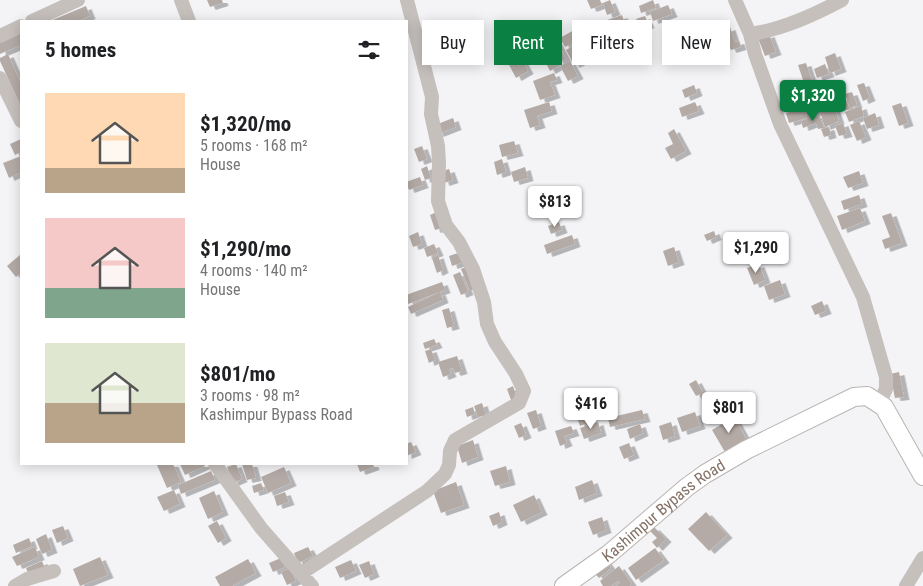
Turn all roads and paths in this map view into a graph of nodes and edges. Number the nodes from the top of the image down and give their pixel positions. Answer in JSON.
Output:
{"nodes":[{"id":1,"x":78,"y":0,"type":"edge"},
{"id":2,"x":180,"y":0,"type":"edge"},
{"id":3,"x":407,"y":0,"type":"edge"},
{"id":4,"x":735,"y":0,"type":"edge"},
{"id":5,"x":842,"y":0,"type":"edge"},
{"id":6,"x":34,"y":20,"type":"edge"},
{"id":7,"x":189,"y":20,"type":"edge"},
{"id":8,"x":20,"y":26,"type":"edge"},
{"id":9,"x":750,"y":34,"type":"junction"},
{"id":10,"x":0,"y":36,"type":"edge"},
{"id":11,"x":0,"y":78,"type":"edge"},
{"id":12,"x":20,"y":119,"type":"edge"},
{"id":13,"x":882,"y":405,"type":"junction"},
{"id":14,"x":216,"y":465,"type":"edge"},
{"id":15,"x":923,"y":476,"type":"edge"},
{"id":16,"x":923,"y":558,"type":"edge"},
{"id":17,"x":54,"y":571,"type":"dead end"},
{"id":18,"x":302,"y":573,"type":"junction"},
{"id":19,"x":15,"y":586,"type":"edge"},
{"id":20,"x":312,"y":586,"type":"edge"},
{"id":21,"x":564,"y":586,"type":"edge"},
{"id":22,"x":906,"y":586,"type":"edge"}],
"edges":[{"from":1,"to":6,"type":"street"},
{"from":2,"to":7,"type":"street"},
{"from":3,"to":18,"type":"street"},
{"from":4,"to":9,"type":"street"},
{"from":5,"to":9,"type":"street"},
{"from":8,"to":10,"type":"street"},
{"from":9,"to":13,"type":"street"},
{"from":11,"to":12,"type":"street"},
{"from":13,"to":15,"type":"main road"},
{"from":13,"to":21,"type":"main road","name":"Kashimpur Bypass Road"},
{"from":14,"to":18,"type":"street"},
{"from":16,"to":22,"type":"street"},
{"from":17,"to":19,"type":"street"},
{"from":18,"to":20,"type":"street"}]}
